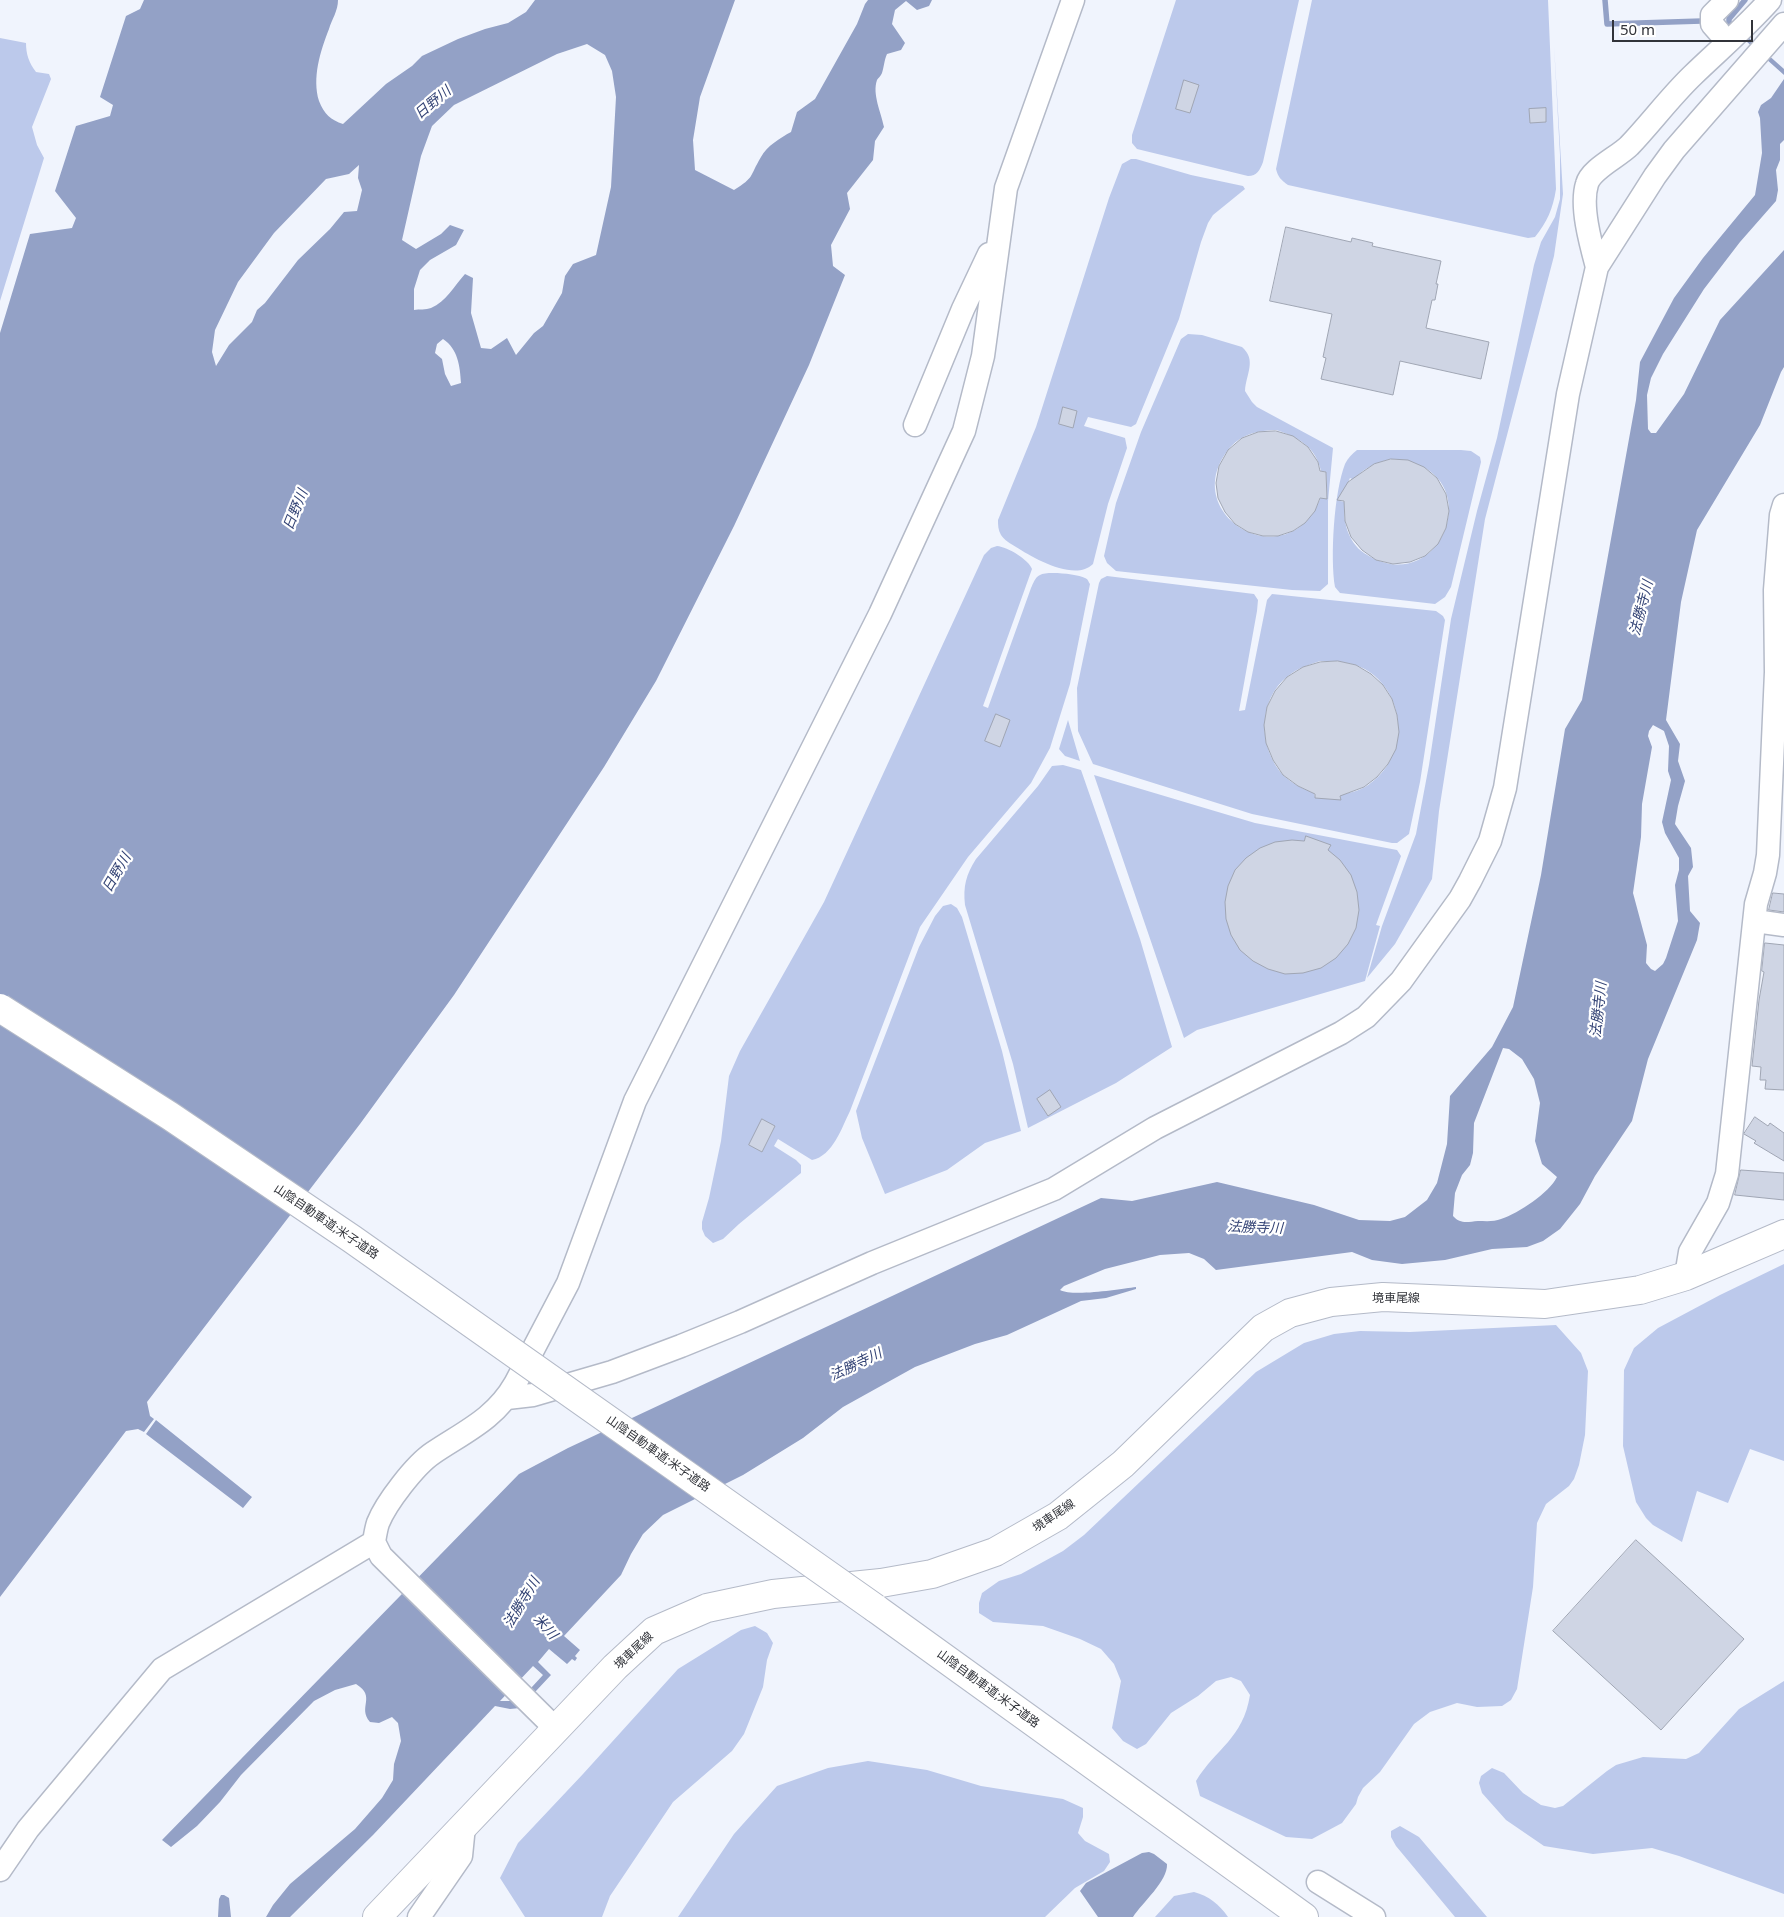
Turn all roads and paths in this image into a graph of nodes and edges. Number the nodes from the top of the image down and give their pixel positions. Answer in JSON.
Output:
{"nodes":[{"id":1,"x":1073,"y":0,"type":"edge"},
{"id":2,"x":1727,"y":0,"type":"edge"},
{"id":3,"x":1770,"y":0,"type":"edge"},
{"id":4,"x":1784,"y":24,"type":"edge"},
{"id":5,"x":1733,"y":32,"type":"junction"},
{"id":6,"x":1000,"y":233,"type":"junction"},
{"id":7,"x":1597,"y":267,"type":"junction"},
{"id":8,"x":915,"y":425,"type":"dead end"},
{"id":9,"x":1784,"y":505,"type":"edge"},
{"id":10,"x":1780,"y":672,"type":"edge"},
{"id":11,"x":1756,"y":921,"type":"junction"},
{"id":12,"x":1784,"y":924,"type":"edge"},
{"id":13,"x":0,"y":1008,"type":"edge"},
{"id":14,"x":0,"y":1020,"type":"edge"},
{"id":15,"x":1784,"y":1234,"type":"edge"},
{"id":16,"x":1686,"y":1276,"type":"junction"},
{"id":17,"x":507,"y":1398,"type":"junction"},
{"id":18,"x":377,"y":1549,"type":"junction"},
{"id":19,"x":871,"y":1613,"type":"junction"},
{"id":20,"x":548,"y":1721,"type":"junction"},
{"id":21,"x":464,"y":1826,"type":"junction"},
{"id":22,"x":1201,"y":1851,"type":"junction"},
{"id":23,"x":0,"y":1870,"type":"edge"},
{"id":24,"x":1318,"y":1882,"type":"dead end"},
{"id":25,"x":377,"y":1917,"type":"edge"},
{"id":26,"x":419,"y":1917,"type":"edge"},
{"id":27,"x":1283,"y":1917,"type":"edge"},
{"id":28,"x":1304,"y":1917,"type":"edge"},
{"id":29,"x":1374,"y":1917,"type":"edge"}],
"edges":[{"from":1,"to":6,"type":"street"},
{"from":2,"to":5,"type":"street"},
{"from":3,"to":5,"type":"street"},
{"from":4,"to":7,"type":"street"},
{"from":5,"to":7,"type":"street"},
{"from":6,"to":8,"type":"street"},
{"from":6,"to":17,"type":"street"},
{"from":7,"to":17,"type":"street"},
{"from":9,"to":10,"type":"street"},
{"from":10,"to":11,"type":"street"},
{"from":11,"to":12,"type":"street"},
{"from":11,"to":16,"type":"street"},
{"from":13,"to":19,"type":"main road","name":"山陰自動車道;米子道路","bridge":true},
{"from":14,"to":19,"type":"main road","name":"山陰自動車道;米子道路"},
{"from":15,"to":16,"type":"main road","name":"境車尾線"},
{"from":16,"to":20,"type":"main road","name":"境車尾線"},
{"from":17,"to":18,"type":"street"},
{"from":18,"to":20,"type":"street"},
{"from":18,"to":23,"type":"street"},
{"from":19,"to":22,"type":"main road","name":"山陰自動車道;米子道路"},
{"from":20,"to":21,"type":"main road","name":"境車尾線"},
{"from":21,"to":25,"type":"main road","name":"境車尾線"},
{"from":21,"to":26,"type":"street"},
{"from":22,"to":27,"type":"main road","name":"山陰自動車道;米子道路"},
{"from":22,"to":28,"type":"main road","name":"山陰自動車道;米子道路"},
{"from":24,"to":29,"type":"street"}]}
